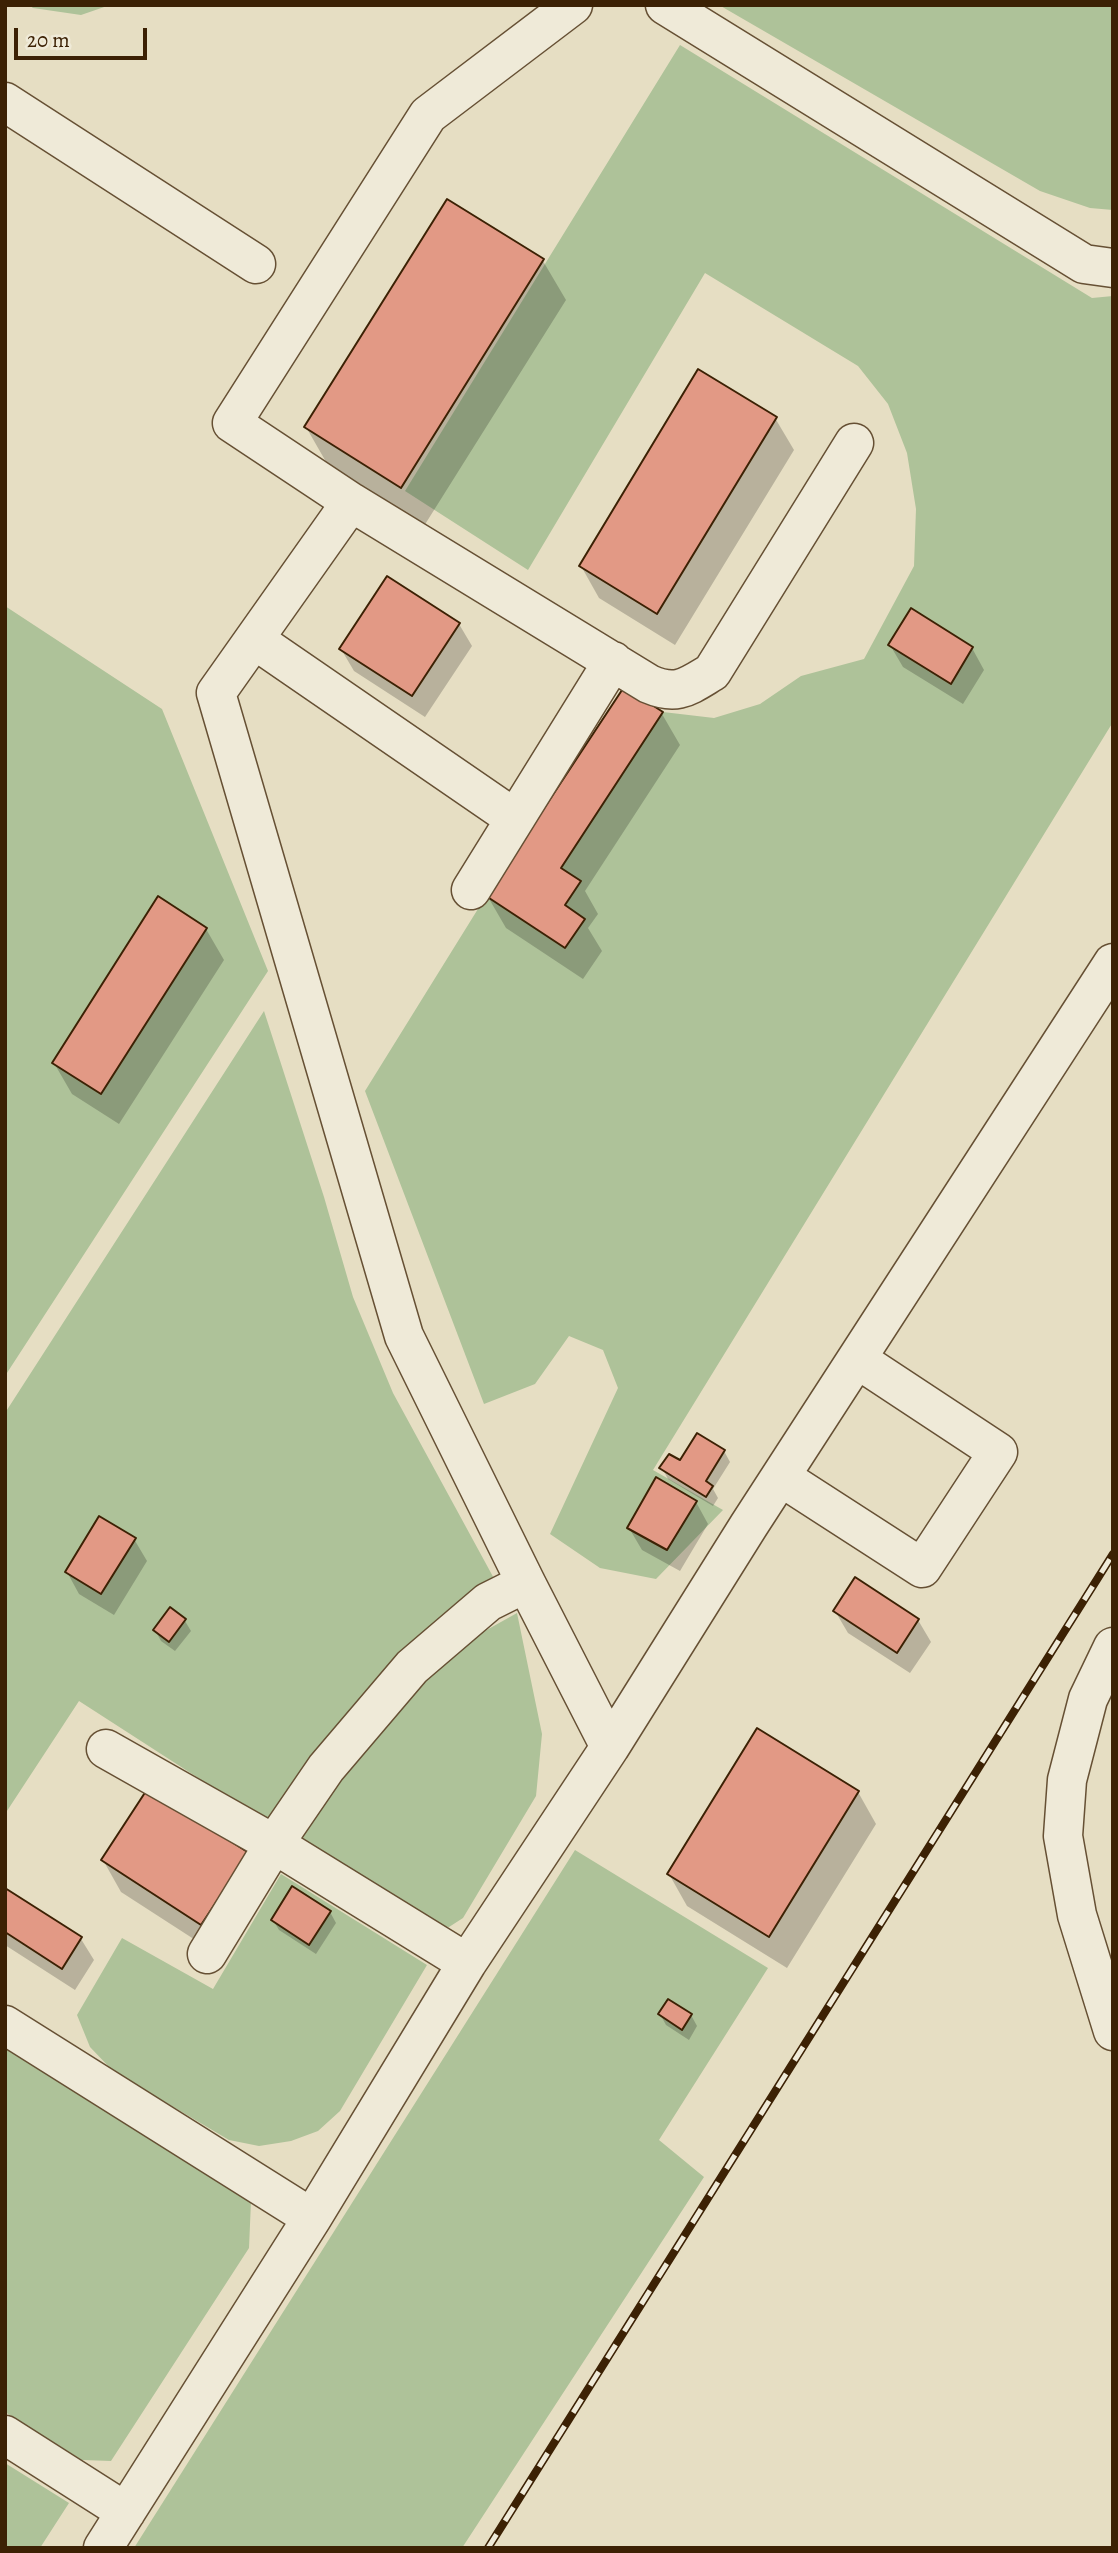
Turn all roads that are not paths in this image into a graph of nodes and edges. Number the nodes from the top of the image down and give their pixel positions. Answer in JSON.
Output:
{"nodes":[{"id":1,"x":573,"y":5,"type":"edge"},
{"id":2,"x":665,"y":5,"type":"edge"},
{"id":3,"x":5,"y":102,"type":"edge"},
{"id":4,"x":256,"y":264,"type":"dead end"},
{"id":5,"x":1113,"y":268,"type":"edge"},
{"id":6,"x":854,"y":443,"type":"dead end"},
{"id":7,"x":351,"y":502,"type":"junction"},
{"id":8,"x":255,"y":640,"type":"junction"},
{"id":9,"x":613,"y":662,"type":"junction"},
{"id":10,"x":514,"y":818,"type":"junction"},
{"id":11,"x":471,"y":890,"type":"dead end"},
{"id":12,"x":1113,"y":963,"type":"edge"},
{"id":13,"x":857,"y":1359,"type":"junction"},
{"id":14,"x":782,"y":1477,"type":"junction"},
{"id":15,"x":526,"y":1583,"type":"junction"},
{"id":16,"x":1113,"y":1647,"type":"edge"},
{"id":17,"x":610,"y":1747,"type":"junction"},
{"id":18,"x":106,"y":1749,"type":"dead end"},
{"id":19,"x":274,"y":1844,"type":"junction"},
{"id":20,"x":207,"y":1954,"type":"dead end"},
{"id":21,"x":467,"y":1963,"type":"junction"},
{"id":22,"x":5,"y":2025,"type":"edge"},
{"id":23,"x":1113,"y":2031,"type":"edge"},
{"id":24,"x":312,"y":2218,"type":"junction"},
{"id":25,"x":5,"y":2435,"type":"edge"},
{"id":26,"x":126,"y":2512,"type":"junction"},
{"id":27,"x":103,"y":2548,"type":"edge"}],
"edges":[{"from":1,"to":7,"type":"street"},
{"from":2,"to":5,"type":"street"},
{"from":3,"to":4,"type":"street"},
{"from":6,"to":9,"type":"street"},
{"from":7,"to":8,"type":"street"},
{"from":7,"to":9,"type":"street"},
{"from":8,"to":10,"type":"street"},
{"from":8,"to":15,"type":"street"},
{"from":9,"to":10,"type":"street"},
{"from":10,"to":11,"type":"street"},
{"from":12,"to":13,"type":"street"},
{"from":13,"to":14,"type":"street"},
{"from":13,"to":14,"type":"street"},
{"from":14,"to":17,"type":"street"},
{"from":15,"to":17,"type":"street"},
{"from":15,"to":19,"type":"street"},
{"from":16,"to":23,"type":"street"},
{"from":17,"to":21,"type":"street"},
{"from":18,"to":19,"type":"street"},
{"from":19,"to":20,"type":"street"},
{"from":19,"to":21,"type":"street"},
{"from":21,"to":24,"type":"street"},
{"from":22,"to":24,"type":"street"},
{"from":24,"to":26,"type":"street"},
{"from":25,"to":26,"type":"street"},
{"from":26,"to":27,"type":"street"}]}
